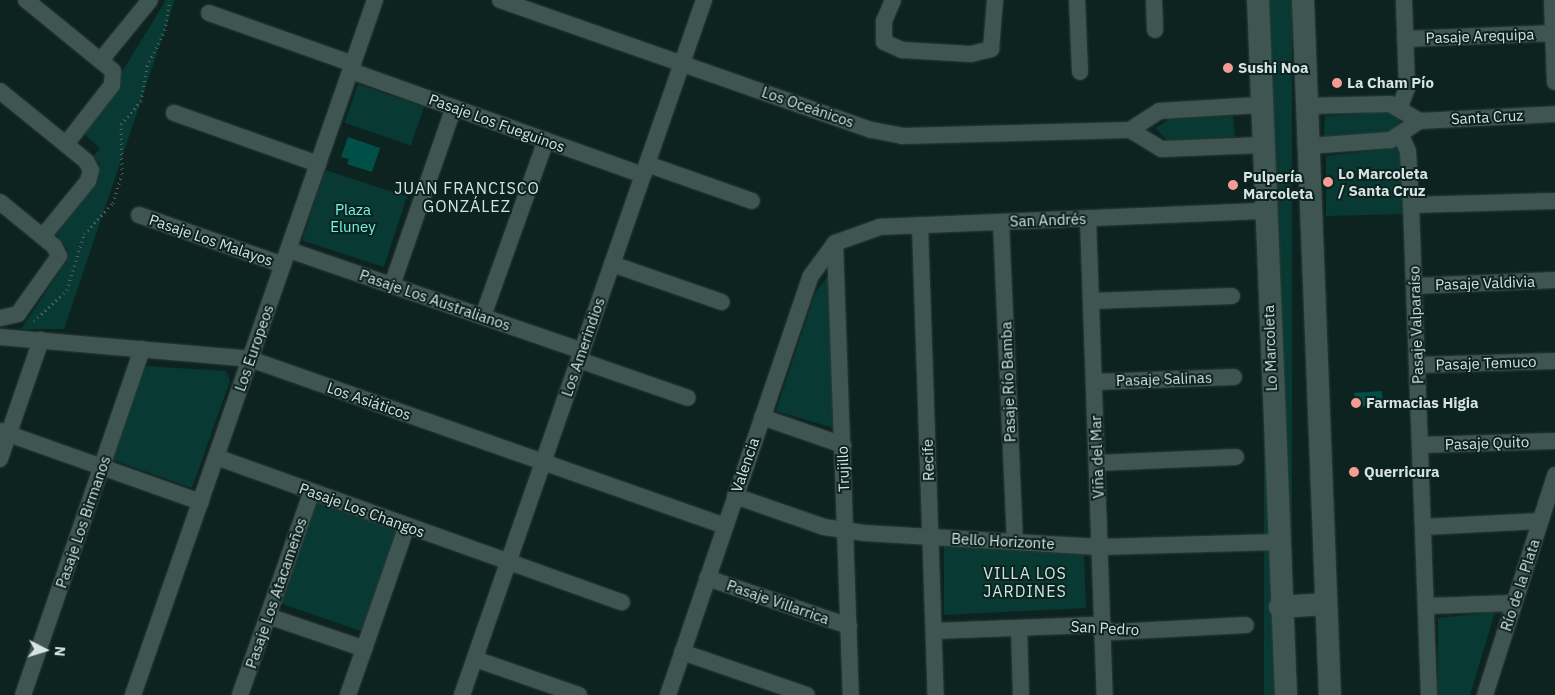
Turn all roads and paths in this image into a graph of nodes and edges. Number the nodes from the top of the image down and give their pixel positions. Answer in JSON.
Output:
{"nodes":[{"id":1,"x":26,"y":0,"type":"edge"},
{"id":2,"x":150,"y":0,"type":"edge"},
{"id":3,"x":375,"y":0,"type":"edge"},
{"id":4,"x":500,"y":0,"type":"edge"},
{"id":5,"x":704,"y":0,"type":"edge"},
{"id":6,"x":893,"y":0,"type":"edge"},
{"id":7,"x":995,"y":0,"type":"edge"},
{"id":8,"x":1076,"y":0,"type":"edge"},
{"id":9,"x":1154,"y":0,"type":"edge"},
{"id":10,"x":1258,"y":0,"type":"edge"},
{"id":11,"x":1304,"y":0,"type":"edge"},
{"id":12,"x":1404,"y":0,"type":"edge"},
{"id":13,"x":1552,"y":0,"type":"edge"},
{"id":14,"x":209,"y":12,"type":"dead end"},
{"id":15,"x":1156,"y":30,"type":"dead end"},
{"id":16,"x":1554,"y":33,"type":"edge"},
{"id":17,"x":1406,"y":39,"type":"junction"},
{"id":18,"x":102,"y":60,"type":"junction"},
{"id":19,"x":682,"y":63,"type":"junction"},
{"id":20,"x":352,"y":67,"type":"junction"},
{"id":21,"x":1080,"y":72,"type":"dead end"},
{"id":22,"x":1555,"y":82,"type":"edge"},
{"id":23,"x":0,"y":92,"type":"edge"},
{"id":24,"x":1260,"y":105,"type":"junction"},
{"id":25,"x":1308,"y":106,"type":"junction"},
{"id":26,"x":454,"y":107,"type":"junction"},
{"id":27,"x":1400,"y":107,"type":"junction"},
{"id":28,"x":174,"y":114,"type":"dead end"},
{"id":29,"x":1555,"y":114,"type":"edge"},
{"id":30,"x":1419,"y":121,"type":"junction"},
{"id":31,"x":1130,"y":130,"type":"junction"},
{"id":32,"x":1401,"y":136,"type":"junction"},
{"id":33,"x":546,"y":140,"type":"junction"},
{"id":34,"x":66,"y":144,"type":"junction"},
{"id":35,"x":1262,"y":145,"type":"junction"},
{"id":36,"x":1309,"y":146,"type":"junction"},
{"id":37,"x":318,"y":164,"type":"junction"},
{"id":38,"x":645,"y":169,"type":"junction"},
{"id":39,"x":752,"y":200,"type":"dead end"},
{"id":40,"x":1555,"y":200,"type":"edge"},
{"id":41,"x":0,"y":202,"type":"edge"},
{"id":42,"x":1411,"y":205,"type":"junction"},
{"id":43,"x":1264,"y":211,"type":"junction"},
{"id":44,"x":139,"y":215,"type":"dead end"},
{"id":45,"x":1088,"y":218,"type":"junction"},
{"id":46,"x":1001,"y":222,"type":"junction"},
{"id":47,"x":920,"y":225,"type":"junction"},
{"id":48,"x":43,"y":236,"type":"junction"},
{"id":49,"x":835,"y":243,"type":"junction"},
{"id":50,"x":286,"y":257,"type":"junction"},
{"id":51,"x":612,"y":264,"type":"junction"},
{"id":52,"x":1555,"y":280,"type":"edge"},
{"id":53,"x":392,"y":285,"type":"junction"},
{"id":54,"x":1414,"y":286,"type":"junction"},
{"id":55,"x":1232,"y":296,"type":"dead end"},
{"id":56,"x":1091,"y":301,"type":"junction"},
{"id":57,"x":722,"y":302,"type":"dead end"},
{"id":58,"x":483,"y":316,"type":"junction"},
{"id":59,"x":0,"y":318,"type":"edge"},
{"id":60,"x":0,"y":337,"type":"edge"},
{"id":61,"x":41,"y":340,"type":"junction"},
{"id":62,"x":142,"y":349,"type":"junction"},
{"id":63,"x":580,"y":355,"type":"junction"},
{"id":64,"x":250,"y":359,"type":"junction"},
{"id":65,"x":1555,"y":361,"type":"edge"},
{"id":66,"x":1417,"y":366,"type":"junction"},
{"id":67,"x":1234,"y":377,"type":"dead end"},
{"id":68,"x":1094,"y":382,"type":"junction"},
{"id":69,"x":688,"y":398,"type":"dead end"},
{"id":70,"x":762,"y":417,"type":"junction"},
{"id":71,"x":4,"y":432,"type":"edge"},
{"id":72,"x":1555,"y":441,"type":"edge"},
{"id":73,"x":843,"y":445,"type":"junction"},
{"id":74,"x":1420,"y":445,"type":"junction"},
{"id":75,"x":216,"y":457,"type":"junction"},
{"id":76,"x":1236,"y":457,"type":"dead end"},
{"id":77,"x":0,"y":459,"type":"edge"},
{"id":78,"x":543,"y":462,"type":"junction"},
{"id":79,"x":1097,"y":463,"type":"junction"},
{"id":80,"x":102,"y":467,"type":"junction"},
{"id":81,"x":1555,"y":475,"type":"edge"},
{"id":82,"x":312,"y":491,"type":"junction"},
{"id":83,"x":735,"y":496,"type":"junction"},
{"id":84,"x":201,"y":502,"type":"junction"},
{"id":85,"x":1540,"y":521,"type":"junction"},
{"id":86,"x":407,"y":526,"type":"junction"},
{"id":87,"x":725,"y":526,"type":"junction"},
{"id":88,"x":1424,"y":527,"type":"junction"},
{"id":89,"x":846,"y":531,"type":"junction"},
{"id":90,"x":930,"y":537,"type":"junction"},
{"id":91,"x":1015,"y":542,"type":"junction"},
{"id":92,"x":1278,"y":542,"type":"junction"},
{"id":93,"x":1100,"y":547,"type":"junction"},
{"id":94,"x":508,"y":562,"type":"junction"},
{"id":95,"x":707,"y":578,"type":"junction"},
{"id":96,"x":622,"y":602,"type":"dead end"},
{"id":97,"x":1514,"y":603,"type":"junction"},
{"id":98,"x":1326,"y":604,"type":"junction"},
{"id":99,"x":1428,"y":606,"type":"junction"},
{"id":100,"x":1280,"y":607,"type":"junction"},
{"id":101,"x":268,"y":616,"type":"junction"},
{"id":102,"x":1246,"y":625,"type":"dead end"},
{"id":103,"x":849,"y":626,"type":"junction"},
{"id":104,"x":1019,"y":628,"type":"junction"},
{"id":105,"x":1103,"y":628,"type":"junction"},
{"id":106,"x":934,"y":631,"type":"junction"},
{"id":107,"x":364,"y":649,"type":"junction"},
{"id":108,"x":682,"y":652,"type":"junction"},
{"id":109,"x":474,"y":659,"type":"junction"},
{"id":110,"x":23,"y":695,"type":"edge"},
{"id":111,"x":133,"y":695,"type":"edge"},
{"id":112,"x":240,"y":695,"type":"edge"},
{"id":113,"x":348,"y":695,"type":"edge"},
{"id":114,"x":462,"y":695,"type":"edge"},
{"id":115,"x":579,"y":695,"type":"edge"},
{"id":116,"x":668,"y":695,"type":"edge"},
{"id":117,"x":807,"y":695,"type":"edge"},
{"id":118,"x":851,"y":695,"type":"edge"},
{"id":119,"x":936,"y":695,"type":"edge"},
{"id":120,"x":1021,"y":695,"type":"edge"},
{"id":121,"x":1105,"y":695,"type":"edge"},
{"id":122,"x":1286,"y":695,"type":"edge"},
{"id":123,"x":1330,"y":695,"type":"edge"},
{"id":124,"x":1429,"y":695,"type":"edge"},
{"id":125,"x":1484,"y":695,"type":"edge"}],
"edges":[{"from":1,"to":18,"type":"street"},
{"from":2,"to":18,"type":"street"},
{"from":3,"to":20,"type":"street","name":"Los Europeos"},
{"from":4,"to":19,"type":"street","name":"Los Oceánicos"},
{"from":5,"to":19,"type":"street","name":"Los Amerindios"},
{"from":6,"to":7,"type":"street"},
{"from":8,"to":21,"type":"street"},
{"from":9,"to":15,"type":"street"},
{"from":10,"to":24,"type":"main road","name":"Lo Marcoleta"},
{"from":11,"to":25,"type":"main road"},
{"from":12,"to":17,"type":"street"},
{"from":13,"to":16,"type":"street"},
{"from":14,"to":20,"type":"street","name":"Pasaje Los Fueguinos"},
{"from":16,"to":17,"type":"street","name":"Pasaje Arequipa"},
{"from":16,"to":22,"type":"street"},
{"from":17,"to":27,"type":"street"},
{"from":18,"to":34,"type":"street"},
{"from":19,"to":31,"type":"street","name":"Los Oceánicos"},
{"from":19,"to":38,"type":"street","name":"Los Amerindios"},
{"from":20,"to":26,"type":"street","name":"Pasaje Los Fueguinos"},
{"from":20,"to":37,"type":"street","name":"Los Europeos"},
{"from":23,"to":34,"type":"street"},
{"from":24,"to":31,"type":"street"},
{"from":24,"to":35,"type":"main road","name":"Lo Marcoleta"},
{"from":25,"to":27,"type":"street"},
{"from":25,"to":36,"type":"main road"},
{"from":26,"to":33,"type":"street","name":"Pasaje Los Fueguinos"},
{"from":26,"to":53,"type":"street"},
{"from":27,"to":30,"type":"street"},
{"from":28,"to":37,"type":"street"},
{"from":29,"to":30,"type":"street","name":"Santa Cruz"},
{"from":30,"to":32,"type":"street"},
{"from":31,"to":35,"type":"street"},
{"from":32,"to":36,"type":"street"},
{"from":32,"to":42,"type":"street","name":"Pasaje Valparaíso"},
{"from":33,"to":38,"type":"street","name":"Pasaje Los Fueguinos"},
{"from":33,"to":58,"type":"street"},
{"from":34,"to":48,"type":"street"},
{"from":35,"to":43,"type":"main road","name":"Lo Marcoleta"},
{"from":36,"to":98,"type":"main road"},
{"from":37,"to":50,"type":"street","name":"Los Europeos"},
{"from":38,"to":39,"type":"street","name":"Pasaje Los Fueguinos"},
{"from":38,"to":51,"type":"street","name":"Los Amerindios"},
{"from":40,"to":42,"type":"street"},
{"from":41,"to":48,"type":"street"},
{"from":42,"to":54,"type":"street","name":"Pasaje Valparaíso"},
{"from":43,"to":45,"type":"street","name":"San Andrés"},
{"from":43,"to":92,"type":"main road","name":"Lo Marcoleta"},
{"from":44,"to":50,"type":"street","name":"Pasaje Los Malayos"},
{"from":45,"to":46,"type":"street","name":"San Andrés"},
{"from":45,"to":56,"type":"street","name":"Viña del Mar"},
{"from":46,"to":47,"type":"street","name":"San Andrés"},
{"from":46,"to":91,"type":"street","name":"Pasaje Río Bamba"},
{"from":47,"to":49,"type":"street","name":"San Andrés"},
{"from":47,"to":90,"type":"street","name":"Recife"},
{"from":48,"to":59,"type":"street"},
{"from":49,"to":70,"type":"street","name":"Valencia"},
{"from":49,"to":73,"type":"street","name":"Trujillo"},
{"from":50,"to":53,"type":"street","name":"Pasaje Los Australianos"},
{"from":50,"to":64,"type":"street","name":"Los Europeos"},
{"from":51,"to":57,"type":"street"},
{"from":51,"to":63,"type":"street","name":"Los Amerindios"},
{"from":52,"to":54,"type":"street","name":"Pasaje Valdivia"},
{"from":53,"to":58,"type":"street","name":"Pasaje Los Australianos"},
{"from":54,"to":66,"type":"street","name":"Pasaje Valparaíso"},
{"from":55,"to":56,"type":"street"},
{"from":56,"to":68,"type":"street","name":"Viña del Mar"},
{"from":58,"to":63,"type":"street","name":"Pasaje Los Australianos"},
{"from":60,"to":61,"type":"street","name":"Los Asiáticos"},
{"from":61,"to":62,"type":"street","name":"Los Asiáticos"},
{"from":61,"to":71,"type":"street"},
{"from":62,"to":64,"type":"street","name":"Los Asiáticos"},
{"from":62,"to":80,"type":"street","name":"Pasaje Los Birmanos"},
{"from":63,"to":69,"type":"street","name":"Pasaje Los Australianos"},
{"from":63,"to":78,"type":"street","name":"Los Amerindios"},
{"from":64,"to":75,"type":"street","name":"Los Europeos"},
{"from":64,"to":78,"type":"street","name":"Los Asiáticos"},
{"from":65,"to":66,"type":"street","name":"Pasaje Temuco"},
{"from":66,"to":74,"type":"street","name":"Pasaje Valparaíso"},
{"from":67,"to":68,"type":"street","name":"Pasaje Salinas"},
{"from":68,"to":79,"type":"street","name":"Viña del Mar"},
{"from":70,"to":73,"type":"street"},
{"from":70,"to":83,"type":"street","name":"Valencia"},
{"from":71,"to":77,"type":"street"},
{"from":71,"to":80,"type":"street"},
{"from":72,"to":74,"type":"street","name":"Pasaje Quito"},
{"from":73,"to":89,"type":"street","name":"Trujillo"},
{"from":74,"to":88,"type":"street","name":"Pasaje Valparaíso"},
{"from":75,"to":82,"type":"street","name":"Pasaje Los Changos"},
{"from":75,"to":84,"type":"street","name":"Los Europeos"},
{"from":76,"to":79,"type":"street"},
{"from":78,"to":87,"type":"street","name":"Los Asiáticos"},
{"from":78,"to":94,"type":"street","name":"Los Amerindios"},
{"from":79,"to":93,"type":"street","name":"Viña del Mar"},
{"from":80,"to":84,"type":"street"},
{"from":80,"to":110,"type":"street","name":"Pasaje Los Birmanos"},
{"from":81,"to":85,"type":"street","name":"Río de la Plata"},
{"from":82,"to":86,"type":"street","name":"Pasaje Los Changos"},
{"from":82,"to":101,"type":"street","name":"Pasaje Los Atacameños"},
{"from":83,"to":87,"type":"street","name":"Valencia"},
{"from":83,"to":89,"type":"street","name":"Bello Horizonte"},
{"from":84,"to":111,"type":"street","name":"Los Europeos"},
{"from":85,"to":88,"type":"street"},
{"from":85,"to":97,"type":"street","name":"Río de la Plata"},
{"from":86,"to":94,"type":"street","name":"Pasaje Los Changos"},
{"from":86,"to":107,"type":"street"},
{"from":87,"to":95,"type":"street","name":"Valencia"},
{"from":88,"to":99,"type":"street","name":"Pasaje Valparaíso"},
{"from":89,"to":90,"type":"street","name":"Bello Horizonte"},
{"from":89,"to":103,"type":"street","name":"Trujillo"},
{"from":90,"to":91,"type":"street","name":"Bello Horizonte"},
{"from":90,"to":106,"type":"street","name":"Recife"},
{"from":91,"to":93,"type":"street","name":"Bello Horizonte"},
{"from":92,"to":93,"type":"street","name":"Bello Horizonte"},
{"from":92,"to":100,"type":"main road","name":"Lo Marcoleta"},
{"from":93,"to":105,"type":"street","name":"Viña del Mar"},
{"from":94,"to":96,"type":"street","name":"Pasaje Los Changos"},
{"from":94,"to":109,"type":"street","name":"Los Amerindios"},
{"from":95,"to":103,"type":"street","name":"Pasaje Villarrica"},
{"from":95,"to":108,"type":"street","name":"Valencia"},
{"from":97,"to":99,"type":"street"},
{"from":97,"to":125,"type":"street","name":"Río de la Plata"},
{"from":98,"to":100,"type":"main road"},
{"from":98,"to":123,"type":"main road"},
{"from":99,"to":124,"type":"street","name":"Pasaje Valparaíso"},
{"from":100,"to":122,"type":"main road","name":"Lo Marcoleta"},
{"from":101,"to":107,"type":"street"},
{"from":101,"to":112,"type":"street","name":"Pasaje Los Atacameños"},
{"from":102,"to":105,"type":"street","name":"San Pedro"},
{"from":103,"to":118,"type":"street","name":"Trujillo"},
{"from":104,"to":105,"type":"street","name":"San Pedro"},
{"from":104,"to":106,"type":"street","name":"San Pedro"},
{"from":104,"to":120,"type":"street"},
{"from":105,"to":121,"type":"street","name":"Viña del Mar"},
{"from":106,"to":119,"type":"street","name":"Recife"},
{"from":107,"to":113,"type":"street"},
{"from":108,"to":116,"type":"street","name":"Valencia"},
{"from":108,"to":117,"type":"street"},
{"from":109,"to":114,"type":"street","name":"Los Amerindios"},
{"from":109,"to":115,"type":"street"}]}
